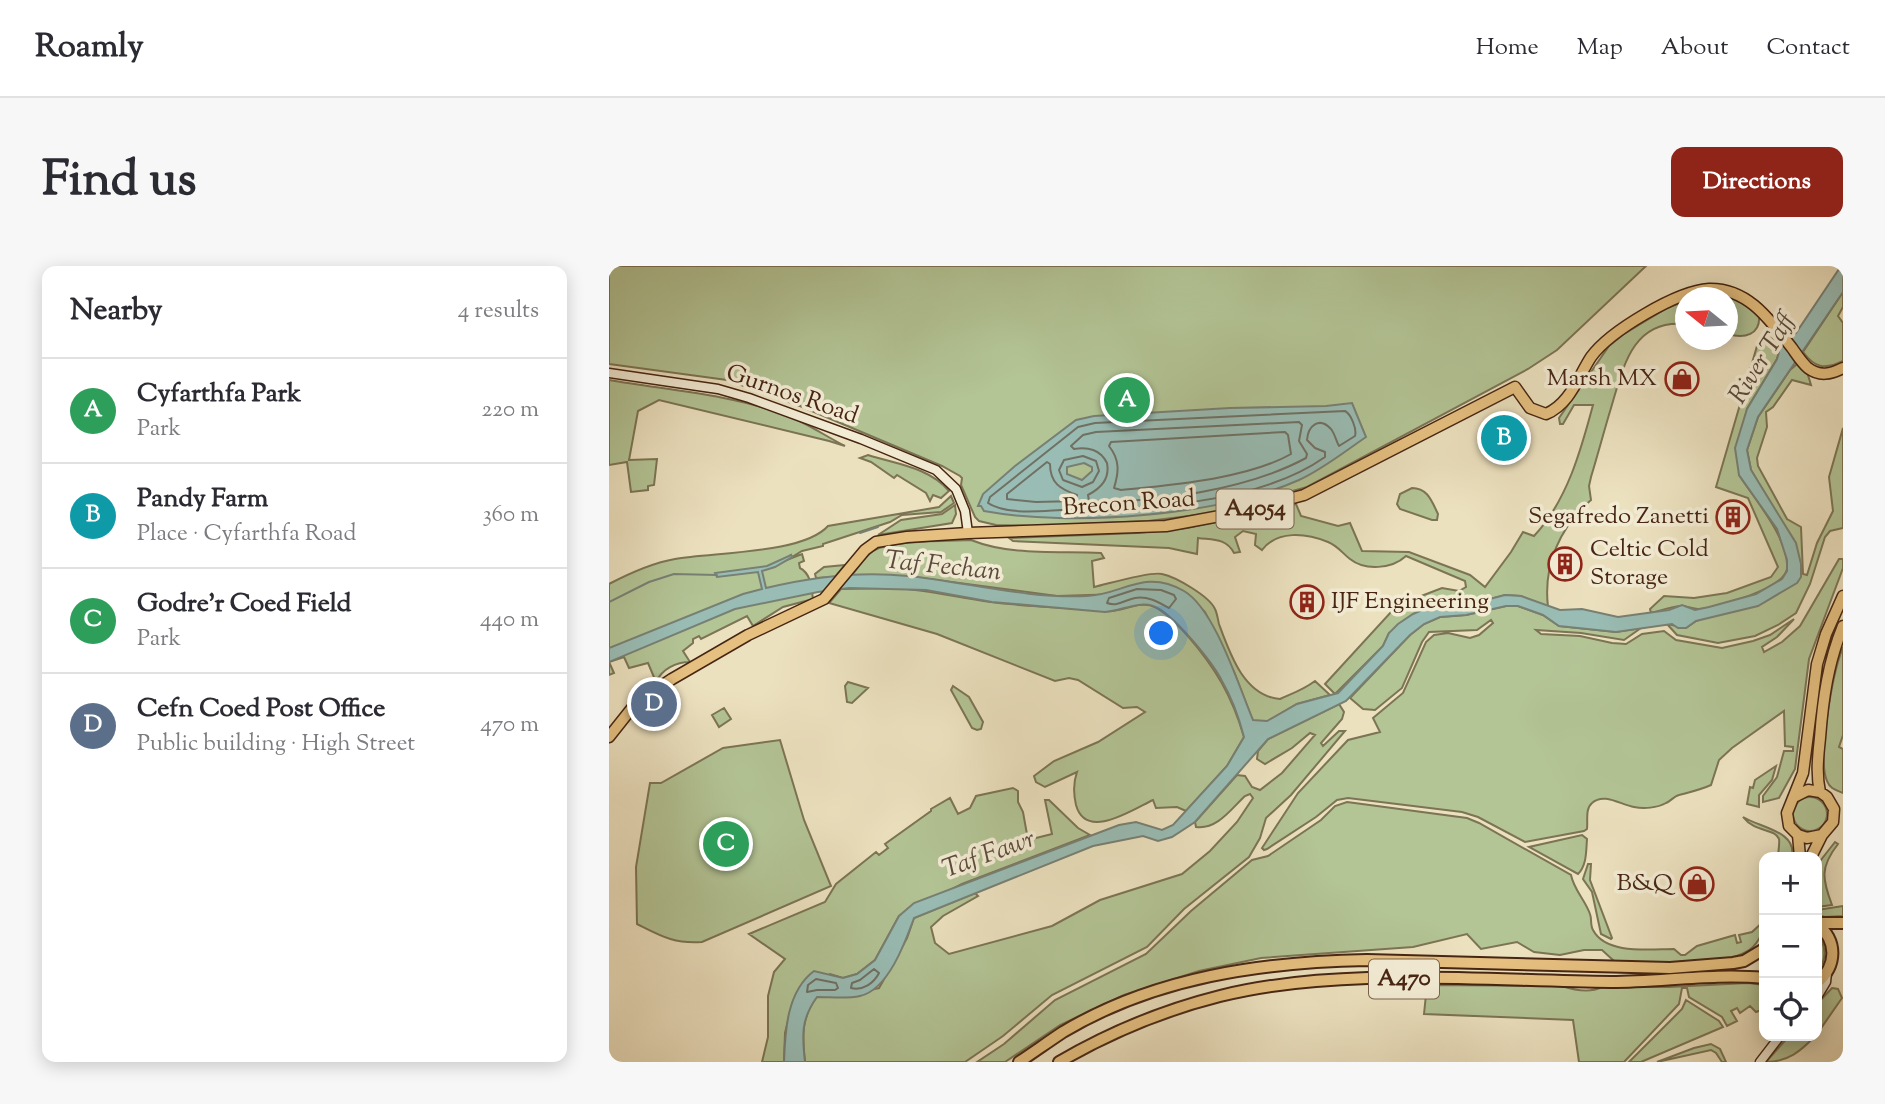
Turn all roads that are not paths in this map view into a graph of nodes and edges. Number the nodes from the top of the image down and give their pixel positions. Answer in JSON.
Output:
{"nodes":[{"id":1,"x":1843,"y":368,"type":"edge"},
{"id":2,"x":609,"y":373,"type":"edge"},
{"id":3,"x":968,"y":533,"type":"junction"},
{"id":4,"x":1843,"y":596,"type":"edge"},
{"id":5,"x":1843,"y":626,"type":"edge"},
{"id":6,"x":609,"y":737,"type":"edge"},
{"id":7,"x":1821,"y":792,"type":"junction"},
{"id":8,"x":1795,"y":796,"type":"junction"},
{"id":9,"x":1798,"y":835,"type":"junction"},
{"id":10,"x":1822,"y":835,"type":"junction"},
{"id":11,"x":1800,"y":852,"type":"edge"},
{"id":12,"x":1814,"y":852,"type":"edge"},
{"id":13,"x":1822,"y":923,"type":"edge"},
{"id":14,"x":1843,"y":923,"type":"edge"},
{"id":15,"x":1822,"y":928,"type":"edge"},
{"id":16,"x":1843,"y":946,"type":"edge"},
{"id":17,"x":1759,"y":952,"type":"edge"},
{"id":18,"x":1833,"y":955,"type":"junction"},
{"id":19,"x":1827,"y":973,"type":"junction"},
{"id":20,"x":1759,"y":978,"type":"edge"},
{"id":21,"x":1821,"y":978,"type":"edge"},
{"id":22,"x":1822,"y":990,"type":"edge"},
{"id":23,"x":1776,"y":1041,"type":"edge"},
{"id":24,"x":1019,"y":1062,"type":"edge"},
{"id":25,"x":1059,"y":1062,"type":"edge"},
{"id":26,"x":1760,"y":1062,"type":"edge"}],
"edges":[{"from":1,"to":3,"type":"main road","name":"Brecon Road","number":"A4054"},
{"from":2,"to":3,"type":"street","name":"Gurnos Road"},
{"from":3,"to":6,"type":"main road","name":"Brecon Road","number":"A4054"},
{"from":4,"to":8,"type":"main road"},
{"from":5,"to":7,"type":"main road"},
{"from":7,"to":8,"type":"main road"},
{"from":7,"to":10,"type":"main road"},
{"from":8,"to":9,"type":"main road"},
{"from":9,"to":10,"type":"main road"},
{"from":9,"to":11,"type":"main road"},
{"from":10,"to":12,"type":"main road"},
{"from":13,"to":14,"type":"highway"},
{"from":15,"to":18,"type":"highway"},
{"from":16,"to":18,"type":"highway"},
{"from":17,"to":24,"type":"highway","number":"A470"},
{"from":18,"to":19,"type":"highway"},
{"from":19,"to":21,"type":"highway"},
{"from":19,"to":22,"type":"street"},
{"from":20,"to":25,"type":"highway","number":"A470"},
{"from":23,"to":26,"type":"street"}]}
